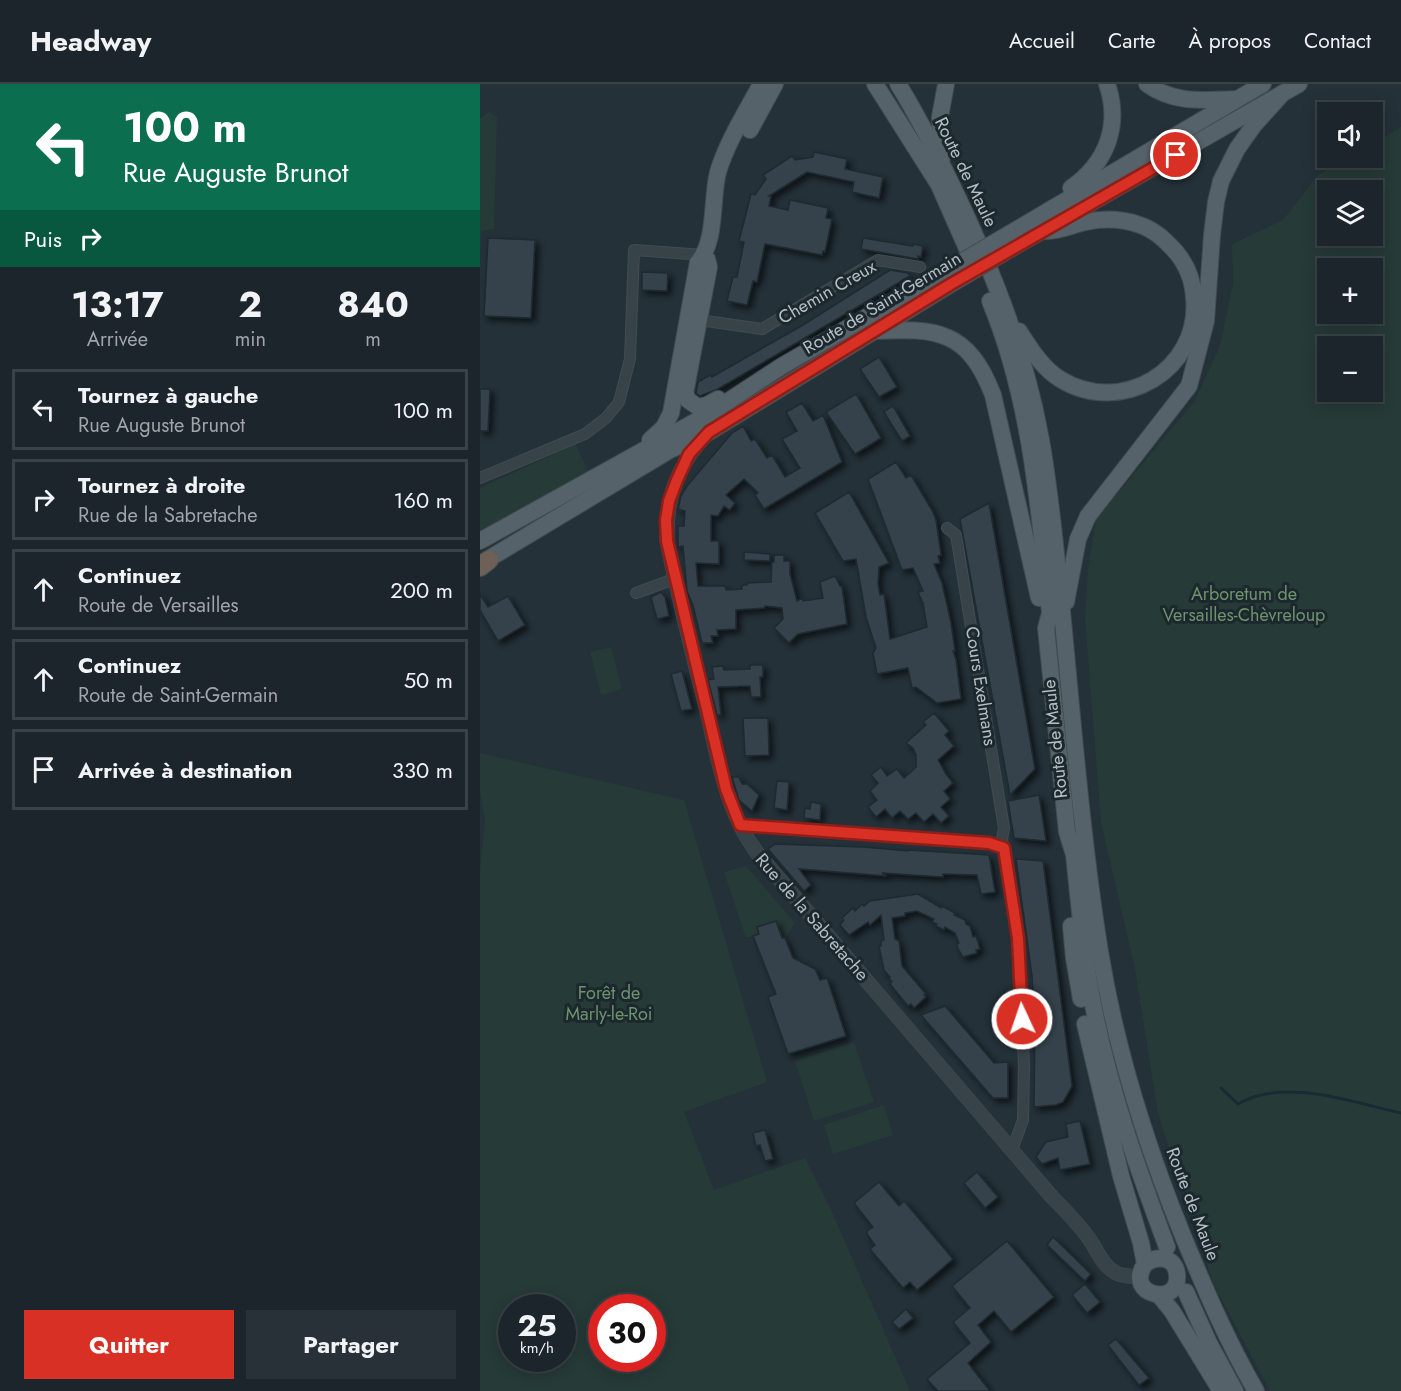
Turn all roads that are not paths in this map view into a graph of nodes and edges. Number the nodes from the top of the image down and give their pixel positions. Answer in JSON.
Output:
{"nodes":[{"id":1,"x":761,"y":84,"type":"edge"},
{"id":2,"x":775,"y":84,"type":"edge"},
{"id":3,"x":875,"y":84,"type":"edge"},
{"id":4,"x":898,"y":84,"type":"edge"},
{"id":5,"x":946,"y":84,"type":"edge"},
{"id":6,"x":1107,"y":84,"type":"edge"},
{"id":7,"x":1147,"y":84,"type":"edge"},
{"id":8,"x":1263,"y":84,"type":"edge"},
{"id":9,"x":1299,"y":84,"type":"edge"},
{"id":10,"x":1282,"y":94,"type":"junction"},
{"id":11,"x":1237,"y":99,"type":"junction"},
{"id":12,"x":942,"y":165,"type":"junction"},
{"id":13,"x":713,"y":216,"type":"junction"},
{"id":14,"x":1041,"y":224,"type":"junction"},
{"id":15,"x":705,"y":255,"type":"junction"},
{"id":16,"x":920,"y":267,"type":"dead end"},
{"id":17,"x":949,"y":277,"type":"junction"},
{"id":18,"x":1006,"y":310,"type":"junction"},
{"id":19,"x":699,"y":320,"type":"junction"},
{"id":20,"x":873,"y":331,"type":"junction"},
{"id":21,"x":782,"y":366,"type":"junction"},
{"id":22,"x":709,"y":432,"type":"junction"},
{"id":23,"x":641,"y":452,"type":"junction"},
{"id":24,"x":480,"y":478,"type":"edge"},
{"id":25,"x":947,"y":528,"type":"dead end"},
{"id":26,"x":480,"y":541,"type":"edge"},
{"id":27,"x":483,"y":564,"type":"edge"},
{"id":28,"x":674,"y":579,"type":"junction"},
{"id":29,"x":636,"y":593,"type":"dead end"},
{"id":30,"x":1062,"y":614,"type":"junction"},
{"id":31,"x":1046,"y":628,"type":"junction"},
{"id":32,"x":740,"y":825,"type":"junction"},
{"id":33,"x":1067,"y":832,"type":"junction"},
{"id":34,"x":1004,"y":848,"type":"junction"},
{"id":35,"x":1012,"y":1150,"type":"junction"},
{"id":36,"x":1168,"y":1199,"type":"junction"},
{"id":37,"x":1167,"y":1247,"type":"dead end"},
{"id":38,"x":1142,"y":1270,"type":"junction"},
{"id":39,"x":1175,"y":1270,"type":"junction"},
{"id":40,"x":1186,"y":1292,"type":"dead end"},
{"id":41,"x":1159,"y":1295,"type":"junction"},
{"id":42,"x":1221,"y":1391,"type":"edge"},
{"id":43,"x":1235,"y":1391,"type":"edge"},
{"id":44,"x":1246,"y":1391,"type":"edge"},
{"id":45,"x":1256,"y":1391,"type":"edge"}],
"edges":[{"from":1,"to":13,"type":"main road"},
{"from":2,"to":13,"type":"main road"},
{"from":3,"to":31,"type":"main road","name":"Route de Maule"},
{"from":4,"to":12,"type":"main road","name":"Route de Maule"},
{"from":5,"to":12,"type":"main road"},
{"from":6,"to":14,"type":"main road"},
{"from":7,"to":11,"type":"main road"},
{"from":8,"to":11,"type":"main road","name":"Route de Saint-Germain"},
{"from":9,"to":10,"type":"main road","name":"Route de Saint-Germain"},
{"from":10,"to":14,"type":"main road","name":"Route de Saint-Germain"},
{"from":10,"to":30,"type":"main road"},
{"from":11,"to":14,"type":"main road","name":"Route de Saint-Germain"},
{"from":12,"to":18,"type":"main road","name":"Route de Maule"},
{"from":13,"to":15,"type":"main road"},
{"from":14,"to":17,"type":"main road","name":"Route de Saint-Germain","bridge":true},
{"from":14,"to":18,"type":"main road"},
{"from":15,"to":19,"type":"main road"},
{"from":15,"to":23,"type":"main road"},
{"from":15,"to":24,"type":"street"},
{"from":16,"to":19,"type":"street","name":"Chemin Creux"},
{"from":17,"to":20,"type":"main road","name":"Route de Saint-Germain"},
{"from":17,"to":21,"type":"main road","name":"Route de Saint-Germain"},
{"from":18,"to":30,"type":"main road","name":"Route de Maule"},
{"from":19,"to":21,"type":"main road"},
{"from":20,"to":22,"type":"main road","name":"Route de Saint-Germain"},
{"from":20,"to":31,"type":"main road"},
{"from":21,"to":23,"type":"main road","name":"Route de Saint-Germain"},
{"from":22,"to":27,"type":"main road","name":"Route de Saint-Germain"},
{"from":22,"to":28,"type":"street","name":"Rue de la Sabretache"},
{"from":23,"to":26,"type":"main road","name":"Route de Saint-Germain"},
{"from":25,"to":34,"type":"street","name":"Cours Exelmans"},
{"from":28,"to":29,"type":"street"},
{"from":28,"to":32,"type":"street","name":"Rue de la Sabretache"},
{"from":30,"to":36,"type":"main road","name":"Route de Maule"},
{"from":31,"to":33,"type":"main road","name":"Route de Maule"},
{"from":32,"to":34,"type":"street"},
{"from":32,"to":35,"type":"street","name":"Rue de la Sabretache"},
{"from":33,"to":37,"type":"main road","name":"Route de Maule"},
{"from":33,"to":38,"type":"main road"},
{"from":34,"to":35,"type":"street","name":"Cours Exelmans"},
{"from":35,"to":38,"type":"street","name":"Rue de la Sabretache"},
{"from":36,"to":39,"type":"main road"},
{"from":36,"to":45,"type":"main road","name":"Route de Maule"},
{"from":38,"to":39,"type":"main road"},
{"from":38,"to":41,"type":"main road"},
{"from":39,"to":41,"type":"main road"},
{"from":39,"to":44,"type":"main road"},
{"from":40,"to":43,"type":"main road"},
{"from":41,"to":42,"type":"main road"}]}
